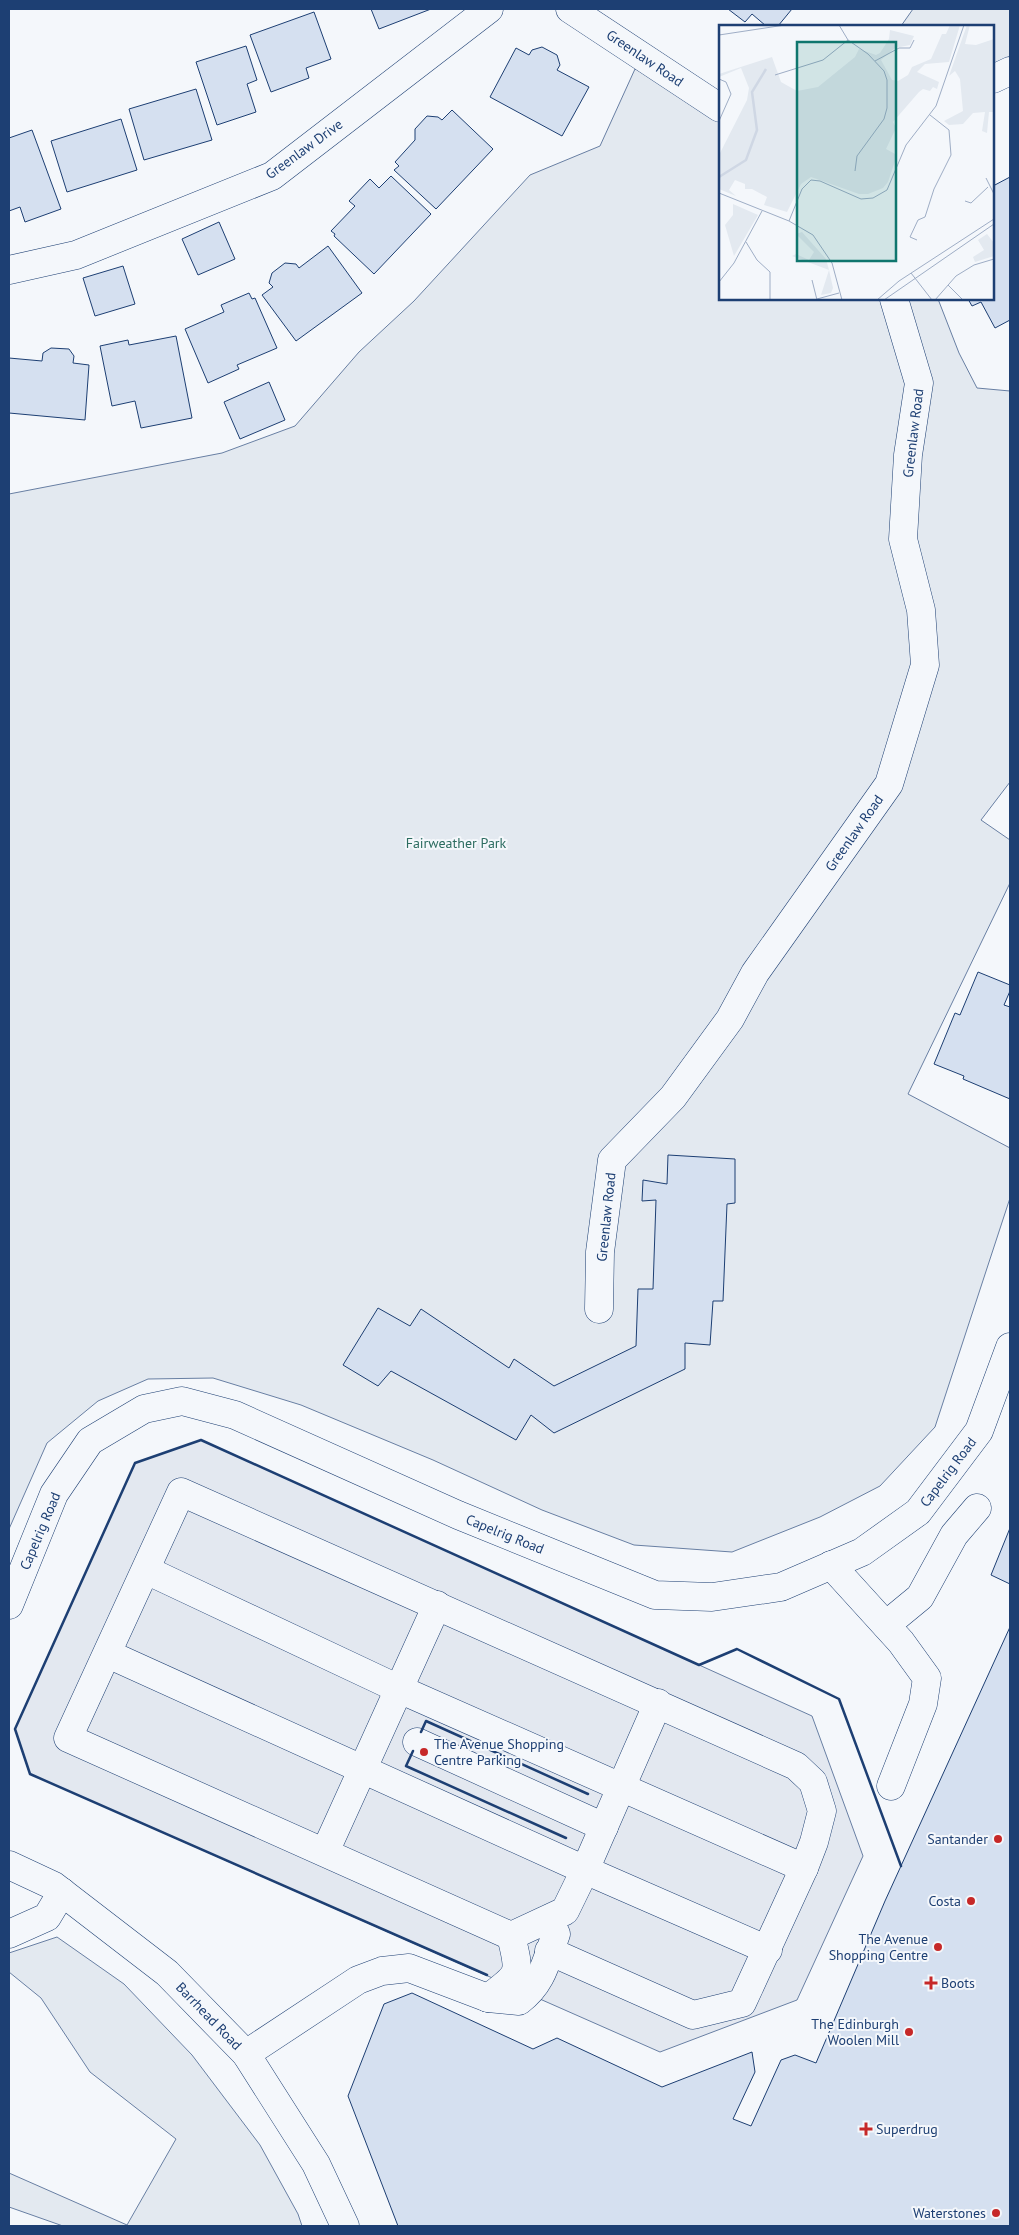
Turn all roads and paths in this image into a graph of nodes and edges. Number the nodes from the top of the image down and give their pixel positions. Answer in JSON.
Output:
{"nodes":[{"id":1,"x":489,"y":9,"type":"edge"},
{"id":2,"x":570,"y":9,"type":"edge"},
{"id":3,"x":1010,"y":71,"type":"edge"},
{"id":4,"x":994,"y":79,"type":"edge"},
{"id":5,"x":719,"y":107,"type":"edge"},
{"id":6,"x":9,"y":270,"type":"edge"},
{"id":7,"x":894,"y":300,"type":"edge"},
{"id":8,"x":599,"y":1309,"type":"dead end"},
{"id":9,"x":1010,"y":1347,"type":"edge"},
{"id":10,"x":977,"y":1508,"type":"dead end"},
{"id":11,"x":831,"y":1565,"type":"junction"},
{"id":12,"x":146,"y":1570,"type":"junction"},
{"id":13,"x":9,"y":1605,"type":"edge"},
{"id":14,"x":437,"y":1605,"type":"junction"},
{"id":15,"x":886,"y":1626,"type":"junction"},
{"id":16,"x":108,"y":1654,"type":"junction"},
{"id":17,"x":398,"y":1689,"type":"junction"},
{"id":18,"x":658,"y":1703,"type":"junction"},
{"id":19,"x":416,"y":1742,"type":"dead end"},
{"id":20,"x":364,"y":1769,"type":"junction"},
{"id":21,"x":890,"y":1786,"type":"dead end"},
{"id":22,"x":622,"y":1788,"type":"junction"},
{"id":23,"x":604,"y":1827,"type":"junction"},
{"id":24,"x":325,"y":1852,"type":"junction"},
{"id":25,"x":9,"y":1865,"type":"edge"},
{"id":26,"x":804,"y":1868,"type":"junction"},
{"id":27,"x":585,"y":1870,"type":"junction"},
{"id":28,"x":62,"y":1892,"type":"junction"},
{"id":29,"x":565,"y":1911,"type":"junction"},
{"id":30,"x":9,"y":1934,"type":"edge"},
{"id":31,"x":511,"y":1936,"type":"junction"},
{"id":32,"x":768,"y":1950,"type":"junction"},
{"id":33,"x":550,"y":1952,"type":"junction"},
{"id":34,"x":488,"y":1998,"type":"junction"},
{"id":35,"x":246,"y":2054,"type":"junction"},
{"id":36,"x":345,"y":2226,"type":"edge"}],
"edges":[{"from":1,"to":6,"type":"street","name":"Greenlaw Drive"},
{"from":2,"to":5,"type":"street","name":"Greenlaw Road"},
{"from":3,"to":4,"type":"street"},
{"from":7,"to":8,"type":"street","name":"Greenlaw Road"},
{"from":9,"to":11,"type":"street","name":"Capelrig Road"},
{"from":10,"to":15,"type":"street"},
{"from":11,"to":13,"type":"street","name":"Capelrig Road"},
{"from":11,"to":15,"type":"street"},
{"from":12,"to":14,"type":"street"},
{"from":12,"to":16,"type":"street"},
{"from":12,"to":17,"type":"street"},
{"from":14,"to":17,"type":"street"},
{"from":14,"to":18,"type":"street"},
{"from":15,"to":21,"type":"street"},
{"from":16,"to":20,"type":"street"},
{"from":16,"to":24,"type":"street"},
{"from":17,"to":20,"type":"street"},
{"from":17,"to":22,"type":"street"},
{"from":18,"to":22,"type":"street"},
{"from":18,"to":26,"type":"street"},
{"from":19,"to":23,"type":"street"},
{"from":20,"to":24,"type":"street"},
{"from":20,"to":27,"type":"street"},
{"from":22,"to":23,"type":"street"},
{"from":22,"to":26,"type":"street"},
{"from":23,"to":27,"type":"street"},
{"from":24,"to":31,"type":"street"},
{"from":25,"to":28,"type":"street","name":"Barrhead Road"},
{"from":26,"to":32,"type":"street"},
{"from":27,"to":29,"type":"street"},
{"from":27,"to":32,"type":"street"},
{"from":28,"to":30,"type":"street"},
{"from":28,"to":35,"type":"street","name":"Barrhead Road"},
{"from":29,"to":31,"type":"street"},
{"from":29,"to":33,"type":"street"},
{"from":31,"to":34,"type":"street"},
{"from":32,"to":33,"type":"street"},
{"from":33,"to":34,"type":"street"},
{"from":34,"to":35,"type":"street"},
{"from":35,"to":36,"type":"street","name":"Barrhead Road"}]}
